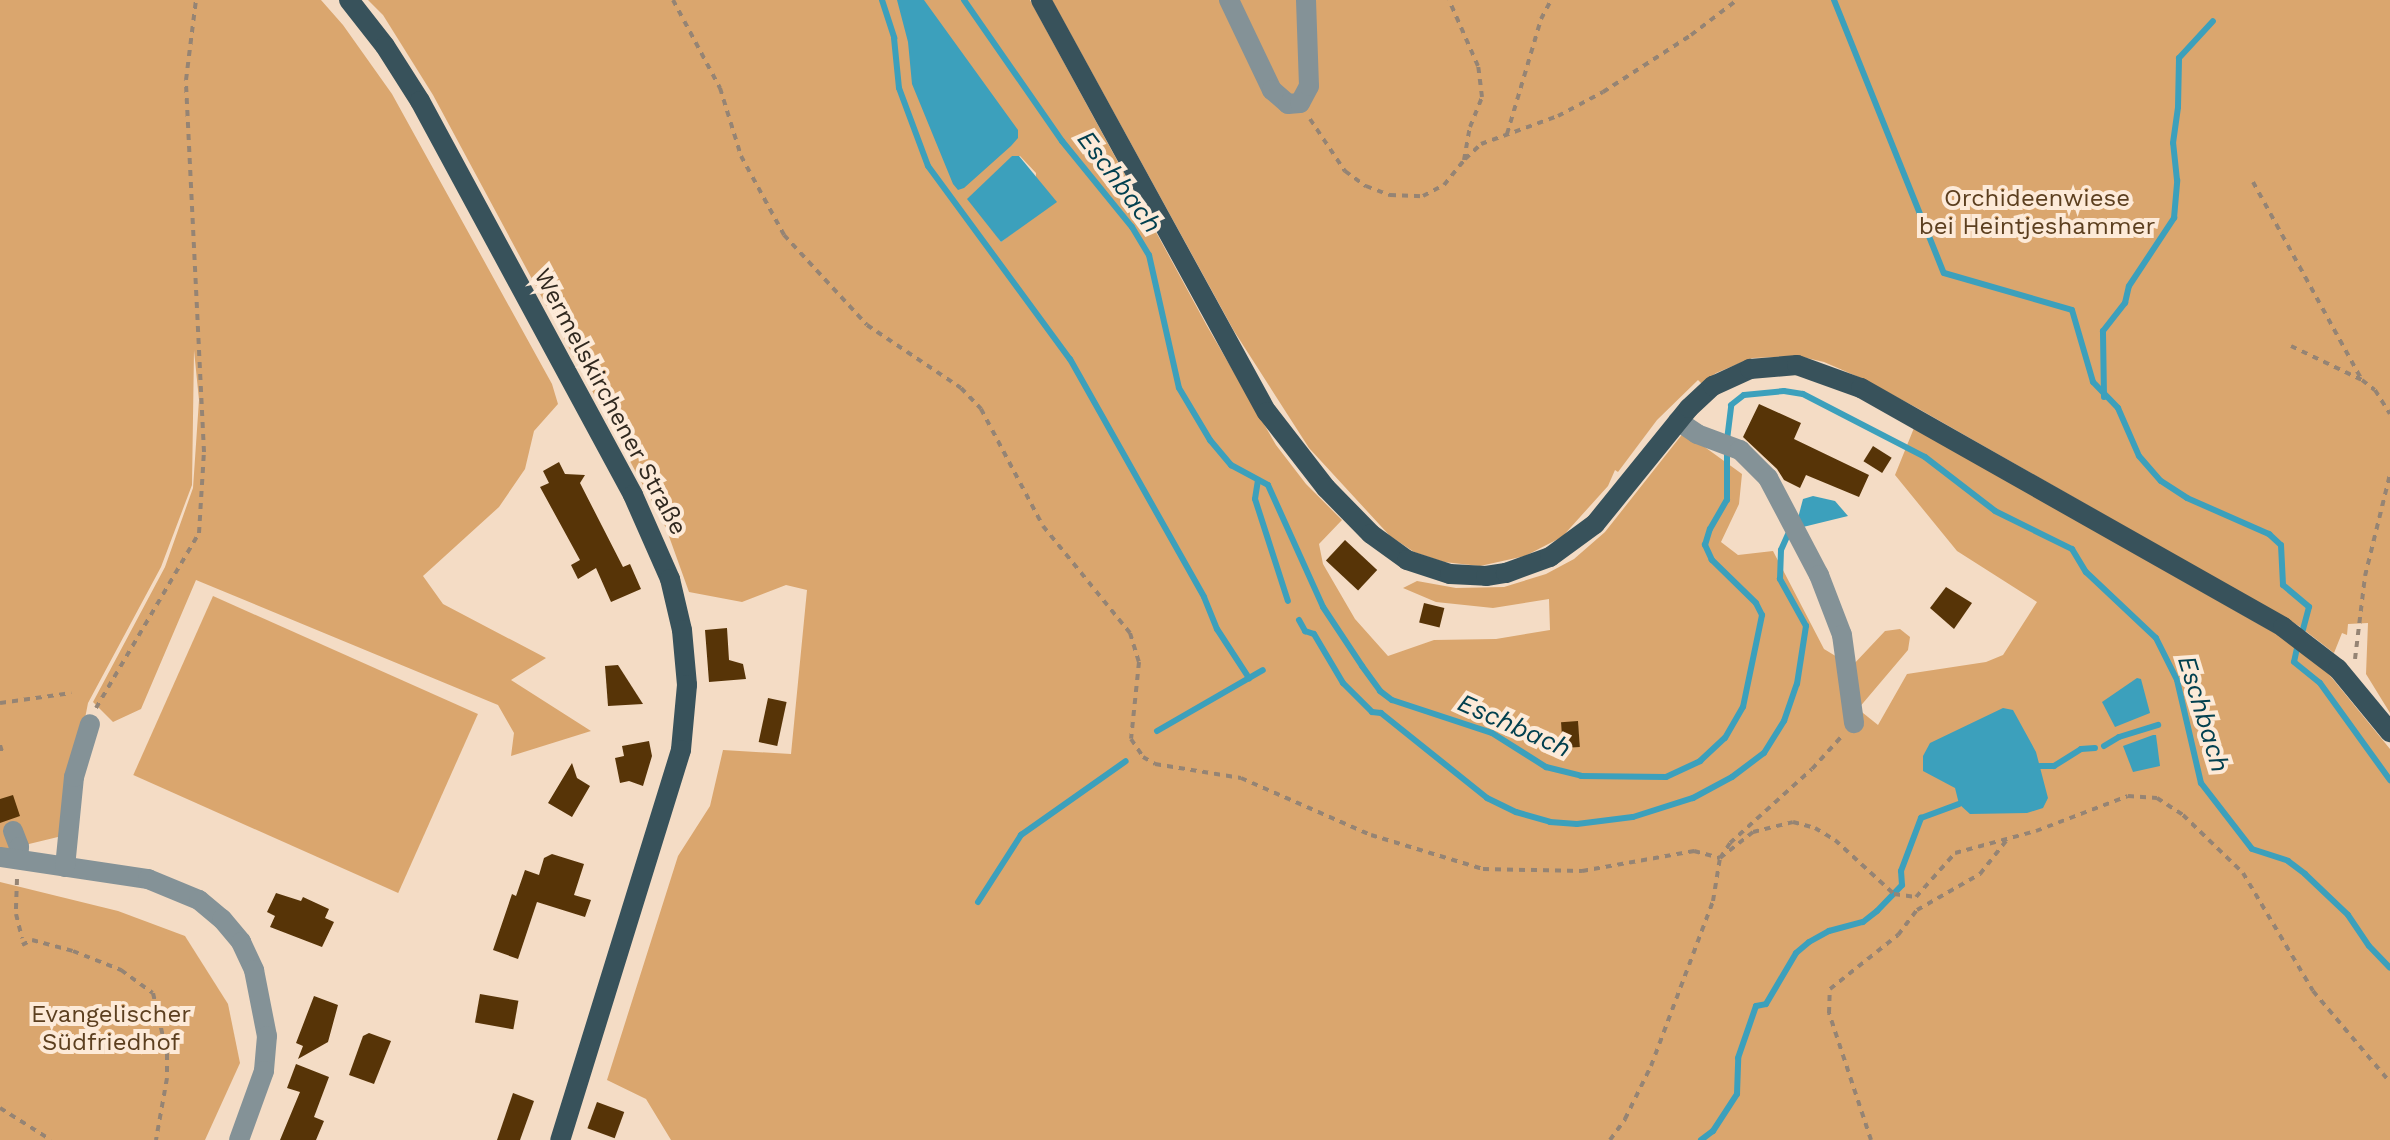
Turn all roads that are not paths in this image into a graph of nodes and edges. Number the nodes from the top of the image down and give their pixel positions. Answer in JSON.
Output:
{"nodes":[{"id":1,"x":349,"y":0,"type":"edge"},
{"id":2,"x":1041,"y":0,"type":"edge"},
{"id":3,"x":1229,"y":0,"type":"edge"},
{"id":4,"x":1306,"y":0,"type":"edge"},
{"id":5,"x":1678,"y":421,"type":"junction"},
{"id":6,"x":1854,"y":723,"type":"road end"},
{"id":7,"x":90,"y":724,"type":"road end"},
{"id":8,"x":2390,"y":732,"type":"edge"},
{"id":9,"x":13,"y":831,"type":"dead end"},
{"id":10,"x":9,"y":858,"type":"edge"},
{"id":11,"x":65,"y":867,"type":"junction"},
{"id":12,"x":566,"y":1135,"type":"edge"},
{"id":13,"x":239,"y":1140,"type":"edge"}],
"edges":[{"from":1,"to":12,"type":"main road","name":"Wermelskirchener Straße"},
{"from":2,"to":5,"type":"main road"},
{"from":3,"to":4,"type":"street"},
{"from":5,"to":6,"type":"street"},
{"from":5,"to":8,"type":"main road"},
{"from":7,"to":11,"type":"street"},
{"from":9,"to":10,"type":"street"},
{"from":10,"to":11,"type":"street"},
{"from":11,"to":13,"type":"street"}]}
